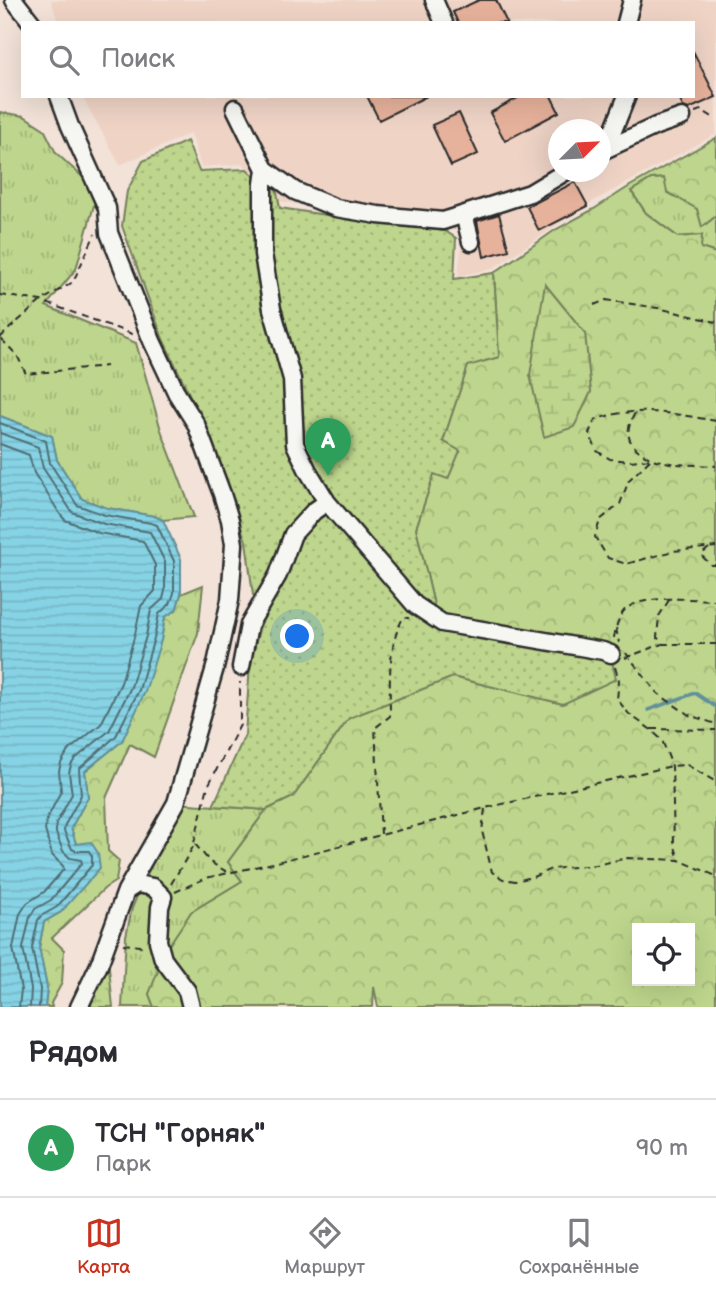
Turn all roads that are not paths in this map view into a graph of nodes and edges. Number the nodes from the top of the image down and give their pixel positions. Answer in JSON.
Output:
{"nodes":[{"id":1,"x":14,"y":0,"type":"edge"},
{"id":2,"x":434,"y":0,"type":"edge"},
{"id":3,"x":632,"y":0,"type":"edge"},
{"id":4,"x":30,"y":21,"type":"edge"},
{"id":5,"x":443,"y":21,"type":"edge"},
{"id":6,"x":627,"y":21,"type":"edge"},
{"id":7,"x":60,"y":98,"type":"edge"},
{"id":8,"x":626,"y":98,"type":"edge"},
{"id":9,"x":235,"y":108,"type":"dead end"},
{"id":10,"x":682,"y":117,"type":"road end"},
{"id":11,"x":611,"y":136,"type":"edge"},
{"id":12,"x":611,"y":145,"type":"edge"},
{"id":13,"x":265,"y":169,"type":"junction"},
{"id":14,"x":548,"y":182,"type":"edge"},
{"id":15,"x":464,"y":215,"type":"junction"},
{"id":16,"x":471,"y":242,"type":"dead end"},
{"id":17,"x":327,"y":502,"type":"junction"},
{"id":18,"x":612,"y":658,"type":"road end"},
{"id":19,"x":241,"y":667,"type":"road end"},
{"id":20,"x":126,"y":891,"type":"junction"},
{"id":21,"x":79,"y":1007,"type":"edge"},
{"id":22,"x":191,"y":1007,"type":"edge"}],
"edges":[{"from":1,"to":4,"type":"street"},
{"from":2,"to":5,"type":"street"},
{"from":3,"to":6,"type":"street"},
{"from":7,"to":20,"type":"street"},
{"from":8,"to":11,"type":"street"},
{"from":9,"to":13,"type":"street"},
{"from":10,"to":12,"type":"street"},
{"from":13,"to":15,"type":"street"},
{"from":13,"to":17,"type":"street"},
{"from":14,"to":15,"type":"street"},
{"from":15,"to":16,"type":"street"},
{"from":17,"to":18,"type":"street"},
{"from":17,"to":19,"type":"street"},
{"from":20,"to":21,"type":"street"},
{"from":20,"to":22,"type":"street"}]}
